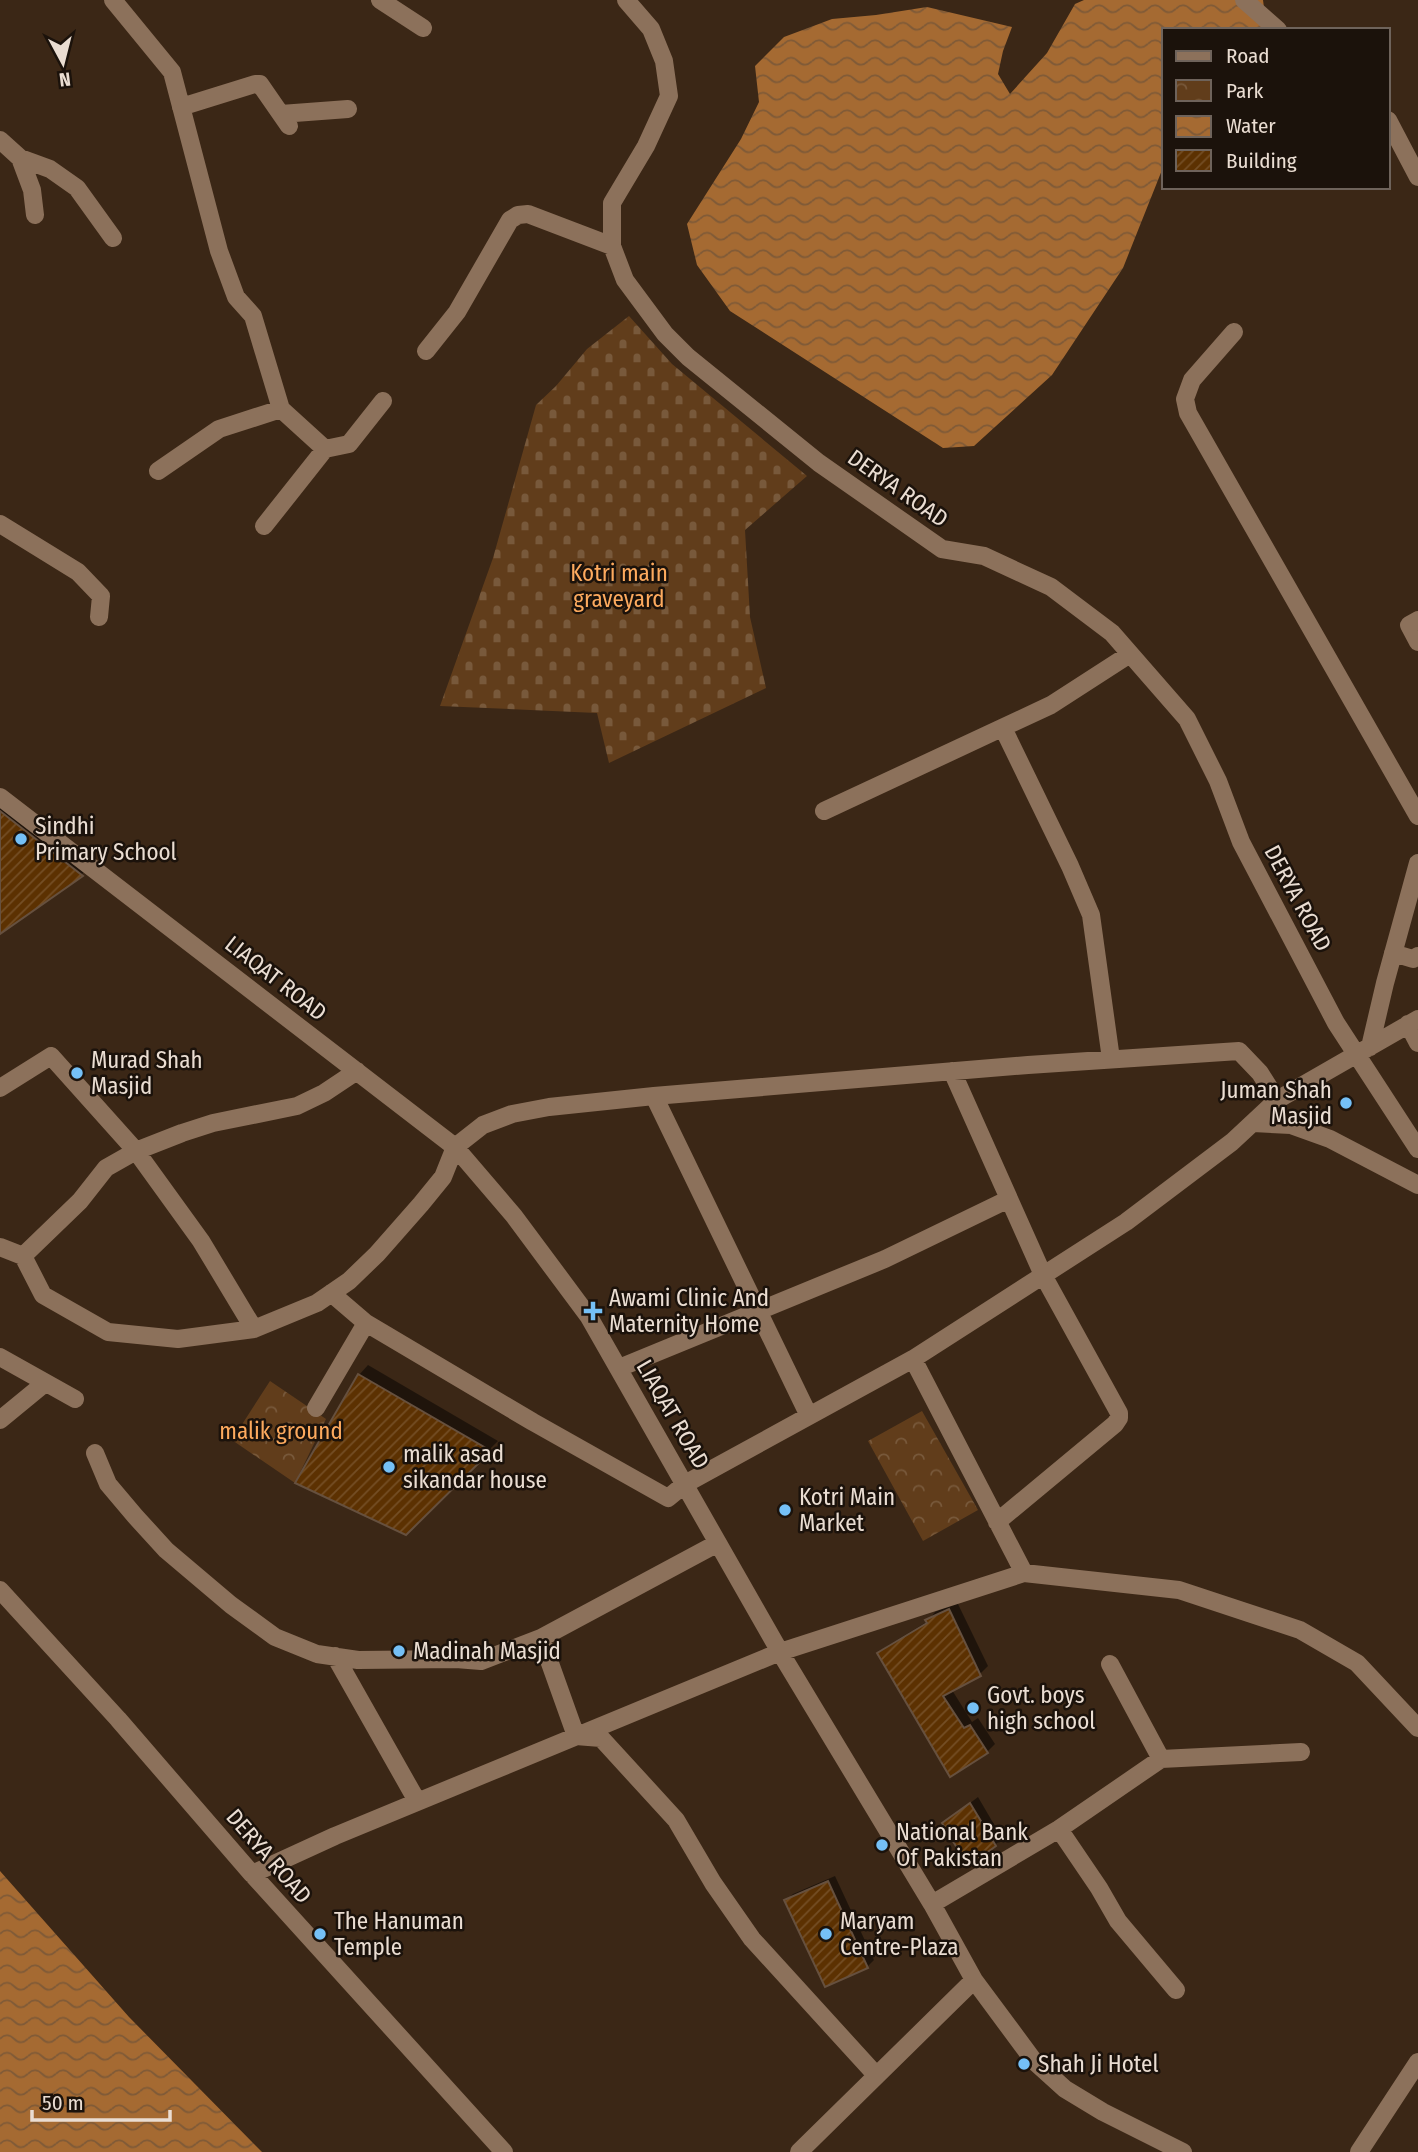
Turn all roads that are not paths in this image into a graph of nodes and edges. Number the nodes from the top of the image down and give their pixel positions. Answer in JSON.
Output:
{"nodes":[{"id":1,"x":113,"y":0,"type":"edge"},
{"id":2,"x":380,"y":0,"type":"edge"},
{"id":3,"x":626,"y":0,"type":"edge"},
{"id":4,"x":1244,"y":0,"type":"edge"},
{"id":5,"x":423,"y":27,"type":"dead end"},
{"id":6,"x":1276,"y":28,"type":"edge"},
{"id":7,"x":181,"y":107,"type":"junction"},
{"id":8,"x":348,"y":109,"type":"dead end"},
{"id":9,"x":1390,"y":124,"type":"edge"},
{"id":10,"x":0,"y":140,"type":"edge"},
{"id":11,"x":20,"y":158,"type":"junction"},
{"id":12,"x":1418,"y":177,"type":"edge"},
{"id":13,"x":35,"y":215,"type":"dead end"},
{"id":14,"x":113,"y":238,"type":"dead end"},
{"id":15,"x":612,"y":246,"type":"junction"},
{"id":16,"x":1234,"y":332,"type":"dead end"},
{"id":17,"x":426,"y":351,"type":"dead end"},
{"id":18,"x":383,"y":401,"type":"dead end"},
{"id":19,"x":281,"y":409,"type":"junction"},
{"id":20,"x":326,"y":449,"type":"junction"},
{"id":21,"x":158,"y":471,"type":"dead end"},
{"id":22,"x":0,"y":524,"type":"edge"},
{"id":23,"x":264,"y":526,"type":"dead end"},
{"id":24,"x":100,"y":617,"type":"dead end"},
{"id":25,"x":1418,"y":620,"type":"edge"},
{"id":26,"x":1418,"y":642,"type":"edge"},
{"id":27,"x":1129,"y":654,"type":"junction"},
{"id":28,"x":1003,"y":728,"type":"junction"},
{"id":29,"x":0,"y":797,"type":"edge"},
{"id":30,"x":824,"y":811,"type":"dead end"},
{"id":31,"x":1418,"y":816,"type":"edge"},
{"id":32,"x":1418,"y":863,"type":"edge"},
{"id":33,"x":1393,"y":953,"type":"junction"},
{"id":34,"x":1418,"y":956,"type":"edge"},
{"id":35,"x":1413,"y":1022,"type":"edge"},
{"id":36,"x":1418,"y":1044,"type":"edge"},
{"id":37,"x":1364,"y":1051,"type":"junction"},
{"id":38,"x":1111,"y":1059,"type":"junction"},
{"id":39,"x":357,"y":1071,"type":"junction"},
{"id":40,"x":952,"y":1071,"type":"junction"},
{"id":41,"x":0,"y":1088,"type":"edge"},
{"id":42,"x":654,"y":1096,"type":"junction"},
{"id":43,"x":1277,"y":1100,"type":"junction"},
{"id":44,"x":1253,"y":1123,"type":"junction"},
{"id":45,"x":455,"y":1147,"type":"junction"},
{"id":46,"x":1418,"y":1149,"type":"edge"},
{"id":47,"x":136,"y":1151,"type":"junction"},
{"id":48,"x":1418,"y":1185,"type":"edge"},
{"id":49,"x":1009,"y":1199,"type":"junction"},
{"id":50,"x":0,"y":1247,"type":"edge"},
{"id":51,"x":23,"y":1256,"type":"junction"},
{"id":52,"x":1043,"y":1275,"type":"junction"},
{"id":53,"x":331,"y":1293,"type":"junction"},
{"id":54,"x":759,"y":1311,"type":"junction"},
{"id":55,"x":366,"y":1323,"type":"junction"},
{"id":56,"x":254,"y":1329,"type":"junction"},
{"id":57,"x":0,"y":1357,"type":"edge"},
{"id":58,"x":913,"y":1359,"type":"junction"},
{"id":59,"x":619,"y":1368,"type":"junction"},
{"id":60,"x":46,"y":1383,"type":"junction"},
{"id":61,"x":75,"y":1399,"type":"dead end"},
{"id":62,"x":316,"y":1408,"type":"dead end"},
{"id":63,"x":809,"y":1416,"type":"junction"},
{"id":64,"x":0,"y":1420,"type":"edge"},
{"id":65,"x":94,"y":1453,"type":"dead end"},
{"id":66,"x":685,"y":1484,"type":"junction"},
{"id":67,"x":997,"y":1522,"type":"junction"},
{"id":68,"x":718,"y":1543,"type":"junction"},
{"id":69,"x":1024,"y":1573,"type":"junction"},
{"id":70,"x":0,"y":1590,"type":"edge"},
{"id":71,"x":541,"y":1638,"type":"junction"},
{"id":72,"x":780,"y":1652,"type":"junction"},
{"id":73,"x":335,"y":1656,"type":"junction"},
{"id":74,"x":1110,"y":1664,"type":"dead end"},
{"id":75,"x":1418,"y":1728,"type":"edge"},
{"id":76,"x":576,"y":1736,"type":"junction"},
{"id":77,"x":1301,"y":1752,"type":"dead end"},
{"id":78,"x":1161,"y":1759,"type":"junction"},
{"id":79,"x":417,"y":1801,"type":"junction"},
{"id":80,"x":1059,"y":1829,"type":"junction"},
{"id":81,"x":252,"y":1874,"type":"junction"},
{"id":82,"x":932,"y":1904,"type":"junction"},
{"id":83,"x":974,"y":1980,"type":"junction"},
{"id":84,"x":1176,"y":1990,"type":"dead end"},
{"id":85,"x":1418,"y":2062,"type":"edge"},
{"id":86,"x":876,"y":2075,"type":"junction"},
{"id":87,"x":504,"y":2152,"type":"edge"},
{"id":88,"x":799,"y":2152,"type":"edge"},
{"id":89,"x":1183,"y":2152,"type":"edge"},
{"id":90,"x":1359,"y":2152,"type":"edge"}],
"edges":[{"from":1,"to":7,"type":"street"},
{"from":2,"to":5,"type":"street"},
{"from":3,"to":15,"type":"street","name":"DERYA ROAD"},
{"from":4,"to":6,"type":"street"},
{"from":7,"to":8,"type":"street"},
{"from":7,"to":19,"type":"street"},
{"from":9,"to":12,"type":"street"},
{"from":10,"to":11,"type":"street"},
{"from":11,"to":13,"type":"street"},
{"from":11,"to":14,"type":"street"},
{"from":15,"to":17,"type":"street"},
{"from":15,"to":27,"type":"street","name":"DERYA ROAD"},
{"from":16,"to":31,"type":"street"},
{"from":18,"to":20,"type":"street"},
{"from":19,"to":20,"type":"street"},
{"from":19,"to":21,"type":"street"},
{"from":20,"to":23,"type":"street"},
{"from":22,"to":24,"type":"street"},
{"from":25,"to":26,"type":"street"},
{"from":27,"to":28,"type":"street"},
{"from":27,"to":37,"type":"street","name":"DERYA ROAD"},
{"from":28,"to":30,"type":"street"},
{"from":28,"to":38,"type":"street"},
{"from":29,"to":39,"type":"street","name":"LIAQAT ROAD"},
{"from":32,"to":33,"type":"street"},
{"from":33,"to":34,"type":"street"},
{"from":33,"to":37,"type":"street"},
{"from":35,"to":36,"type":"street"},
{"from":35,"to":37,"type":"street"},
{"from":37,"to":43,"type":"street"},
{"from":37,"to":46,"type":"street","name":"DERYA ROAD"},
{"from":38,"to":40,"type":"street"},
{"from":38,"to":43,"type":"street"},
{"from":39,"to":45,"type":"street","name":"LIAQAT ROAD"},
{"from":39,"to":47,"type":"street"},
{"from":40,"to":42,"type":"street"},
{"from":40,"to":49,"type":"street"},
{"from":41,"to":47,"type":"street"},
{"from":42,"to":45,"type":"street"},
{"from":42,"to":54,"type":"street"},
{"from":43,"to":44,"type":"street"},
{"from":44,"to":48,"type":"street"},
{"from":44,"to":52,"type":"street"},
{"from":45,"to":53,"type":"street"},
{"from":45,"to":59,"type":"street","name":"LIAQAT ROAD"},
{"from":47,"to":51,"type":"street"},
{"from":47,"to":56,"type":"street"},
{"from":49,"to":52,"type":"street"},
{"from":49,"to":54,"type":"street"},
{"from":50,"to":51,"type":"street"},
{"from":51,"to":56,"type":"street"},
{"from":52,"to":58,"type":"street"},
{"from":52,"to":67,"type":"street"},
{"from":53,"to":55,"type":"street"},
{"from":53,"to":56,"type":"street"},
{"from":54,"to":59,"type":"street"},
{"from":54,"to":63,"type":"street"},
{"from":55,"to":62,"type":"street"},
{"from":55,"to":66,"type":"street"},
{"from":57,"to":60,"type":"street"},
{"from":58,"to":63,"type":"street"},
{"from":58,"to":67,"type":"street"},
{"from":59,"to":66,"type":"street","name":"LIAQAT ROAD"},
{"from":60,"to":61,"type":"street"},
{"from":60,"to":64,"type":"street"},
{"from":63,"to":66,"type":"street"},
{"from":65,"to":73,"type":"street"},
{"from":66,"to":68,"type":"street","name":"LIAQAT ROAD"},
{"from":67,"to":69,"type":"street"},
{"from":68,"to":71,"type":"street"},
{"from":68,"to":72,"type":"street","name":"LIAQAT ROAD"},
{"from":69,"to":72,"type":"street"},
{"from":69,"to":75,"type":"street"},
{"from":70,"to":81,"type":"street","name":"DERYA ROAD"},
{"from":71,"to":73,"type":"street"},
{"from":71,"to":76,"type":"street"},
{"from":72,"to":76,"type":"street"},
{"from":72,"to":82,"type":"street","name":"LIAQAT ROAD"},
{"from":73,"to":79,"type":"street"},
{"from":74,"to":78,"type":"street"},
{"from":76,"to":79,"type":"street"},
{"from":76,"to":86,"type":"street"},
{"from":77,"to":78,"type":"street"},
{"from":78,"to":80,"type":"street"},
{"from":79,"to":81,"type":"street"},
{"from":80,"to":82,"type":"street"},
{"from":80,"to":84,"type":"street"},
{"from":81,"to":87,"type":"street","name":"DERYA ROAD"},
{"from":82,"to":83,"type":"street","name":"LIAQAT ROAD"},
{"from":83,"to":86,"type":"street"},
{"from":83,"to":89,"type":"street","name":"LIAQAT ROAD"},
{"from":85,"to":90,"type":"street"},
{"from":86,"to":88,"type":"street"}]}
